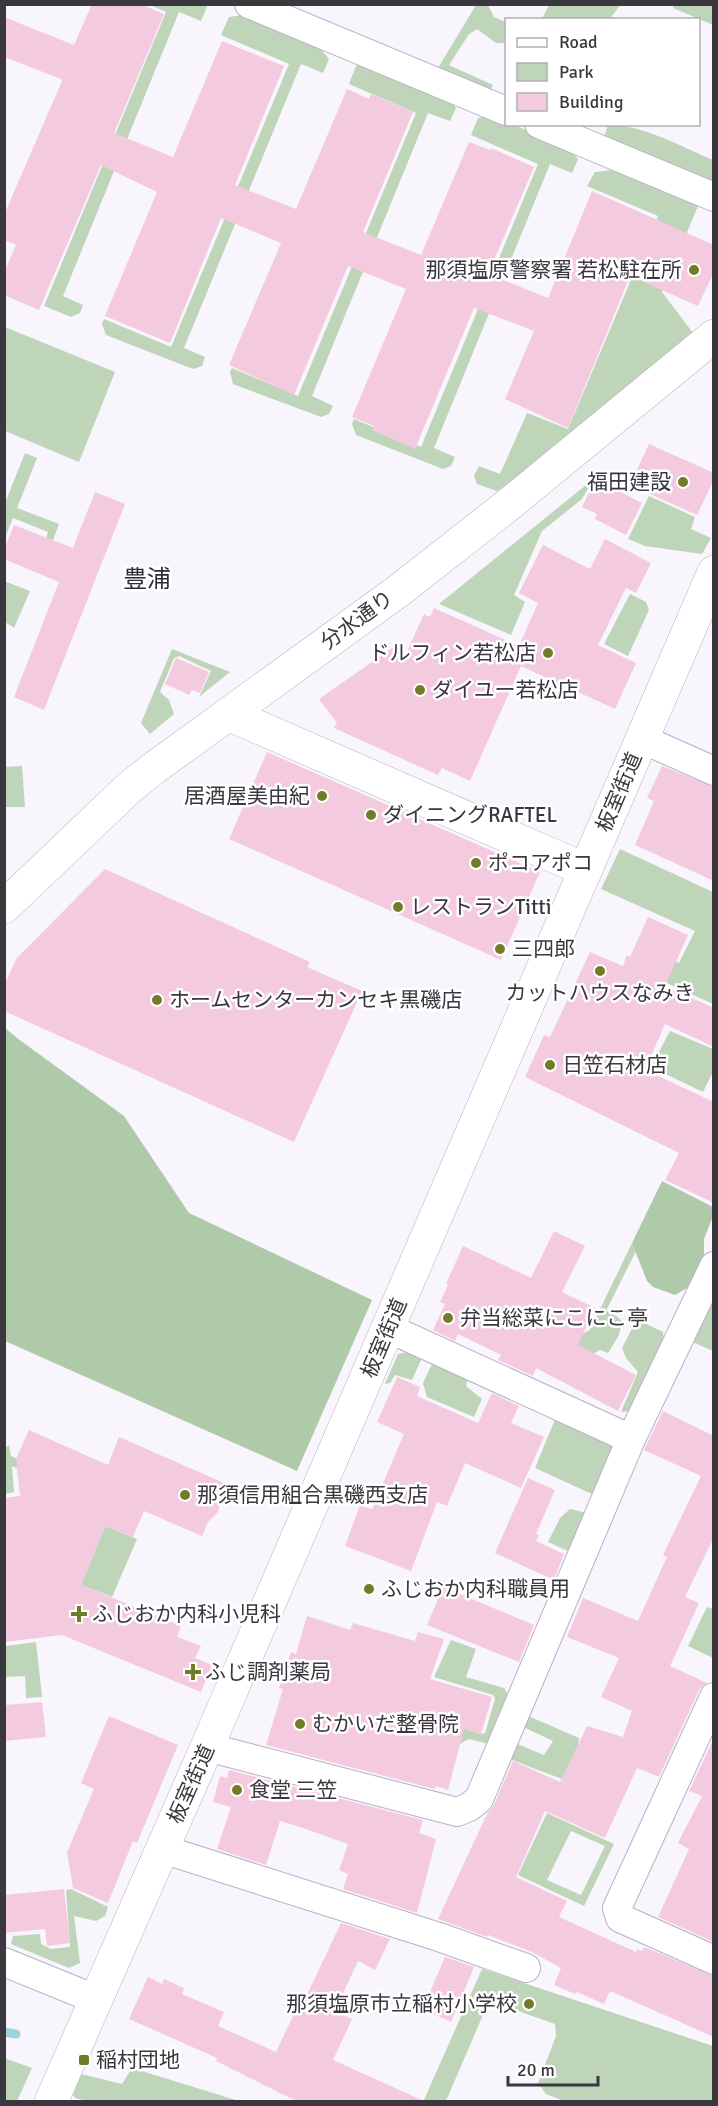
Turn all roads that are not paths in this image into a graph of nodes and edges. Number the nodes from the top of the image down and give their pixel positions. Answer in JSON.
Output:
{"nodes":[{"id":1,"x":249,"y":4,"type":"edge"},
{"id":2,"x":505,"y":110,"type":"edge"},
{"id":3,"x":544,"y":126,"type":"edge"},
{"id":4,"x":714,"y":197,"type":"edge"},
{"id":5,"x":714,"y":336,"type":"edge"},
{"id":6,"x":714,"y":572,"type":"edge"},
{"id":7,"x":228,"y":714,"type":"junction"},
{"id":8,"x":642,"y":739,"type":"junction"},
{"id":9,"x":714,"y":771,"type":"edge"},
{"id":10,"x":586,"y":870,"type":"junction"},
{"id":11,"x":4,"y":907,"type":"edge"},
{"id":12,"x":714,"y":1266,"type":"edge"},
{"id":13,"x":388,"y":1328,"type":"junction"},
{"id":14,"x":631,"y":1439,"type":"junction"},
{"id":15,"x":714,"y":1697,"type":"edge"},
{"id":16,"x":207,"y":1748,"type":"junction"},
{"id":17,"x":162,"y":1849,"type":"junction"},
{"id":18,"x":714,"y":1960,"type":"edge"},
{"id":19,"x":4,"y":1962,"type":"edge"},
{"id":20,"x":526,"y":1968,"type":"dead end"},
{"id":21,"x":95,"y":1999,"type":"junction"},
{"id":22,"x":51,"y":2102,"type":"edge"}],
"edges":[{"from":1,"to":2,"type":"street"},
{"from":3,"to":4,"type":"street"},
{"from":5,"to":7,"type":"main road","name":"分水通り"},
{"from":6,"to":8,"type":"main road","name":"板室街道"},
{"from":7,"to":10,"type":"main road"},
{"from":7,"to":11,"type":"main road","name":"分水通り"},
{"from":8,"to":9,"type":"street"},
{"from":8,"to":10,"type":"main road","name":"板室街道"},
{"from":10,"to":13,"type":"main road","name":"板室街道"},
{"from":12,"to":14,"type":"street"},
{"from":13,"to":14,"type":"street"},
{"from":13,"to":16,"type":"main road","name":"板室街道"},
{"from":14,"to":16,"type":"street"},
{"from":15,"to":18,"type":"street"},
{"from":16,"to":17,"type":"main road","name":"板室街道"},
{"from":17,"to":20,"type":"street"},
{"from":17,"to":21,"type":"main road","name":"板室街道"},
{"from":19,"to":21,"type":"street"},
{"from":21,"to":22,"type":"main road","name":"板室街道"}]}
